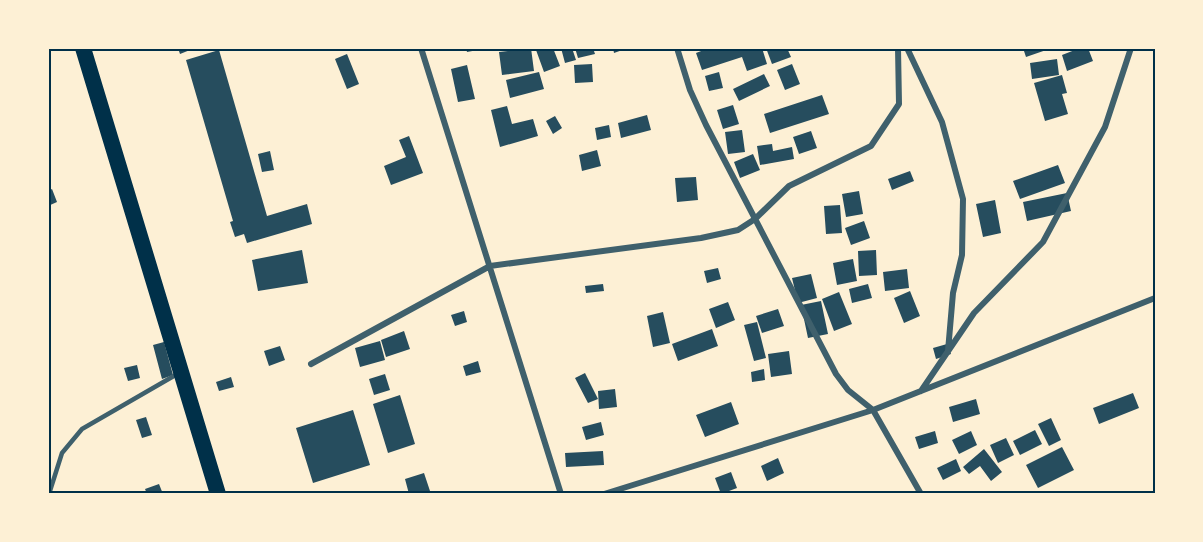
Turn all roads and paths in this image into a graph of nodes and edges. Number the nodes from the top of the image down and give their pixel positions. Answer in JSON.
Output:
{"nodes":[{"id":1,"x":83,"y":48,"type":"edge"},
{"id":2,"x":421,"y":48,"type":"edge"},
{"id":3,"x":677,"y":48,"type":"edge"},
{"id":4,"x":898,"y":48,"type":"edge"},
{"id":5,"x":907,"y":48,"type":"edge"},
{"id":6,"x":1131,"y":48,"type":"edge"},
{"id":7,"x":755,"y":219,"type":"junction"},
{"id":8,"x":490,"y":266,"type":"junction"},
{"id":9,"x":1155,"y":298,"type":"edge"},
{"id":10,"x":948,"y":351,"type":"junction"},
{"id":11,"x":311,"y":364,"type":"dead end"},
{"id":12,"x":181,"y":371,"type":"junction"},
{"id":13,"x":921,"y":391,"type":"junction"},
{"id":14,"x":873,"y":410,"type":"junction"},
{"id":15,"x":49,"y":494,"type":"edge"},
{"id":16,"x":218,"y":494,"type":"edge"},
{"id":17,"x":561,"y":494,"type":"edge"},
{"id":18,"x":604,"y":494,"type":"edge"},
{"id":19,"x":921,"y":494,"type":"edge"}],
"edges":[{"from":1,"to":12,"type":"highway"},
{"from":2,"to":8,"type":"street"},
{"from":3,"to":7,"type":"street"},
{"from":4,"to":7,"type":"street"},
{"from":5,"to":10,"type":"street"},
{"from":6,"to":10,"type":"street"},
{"from":7,"to":8,"type":"street"},
{"from":7,"to":14,"type":"street"},
{"from":8,"to":11,"type":"street"},
{"from":8,"to":17,"type":"street"},
{"from":9,"to":13,"type":"street"},
{"from":10,"to":13,"type":"street"},
{"from":12,"to":15,"type":"lane"},
{"from":12,"to":16,"type":"highway"},
{"from":13,"to":14,"type":"street"},
{"from":14,"to":18,"type":"street"},
{"from":14,"to":19,"type":"street"}]}
